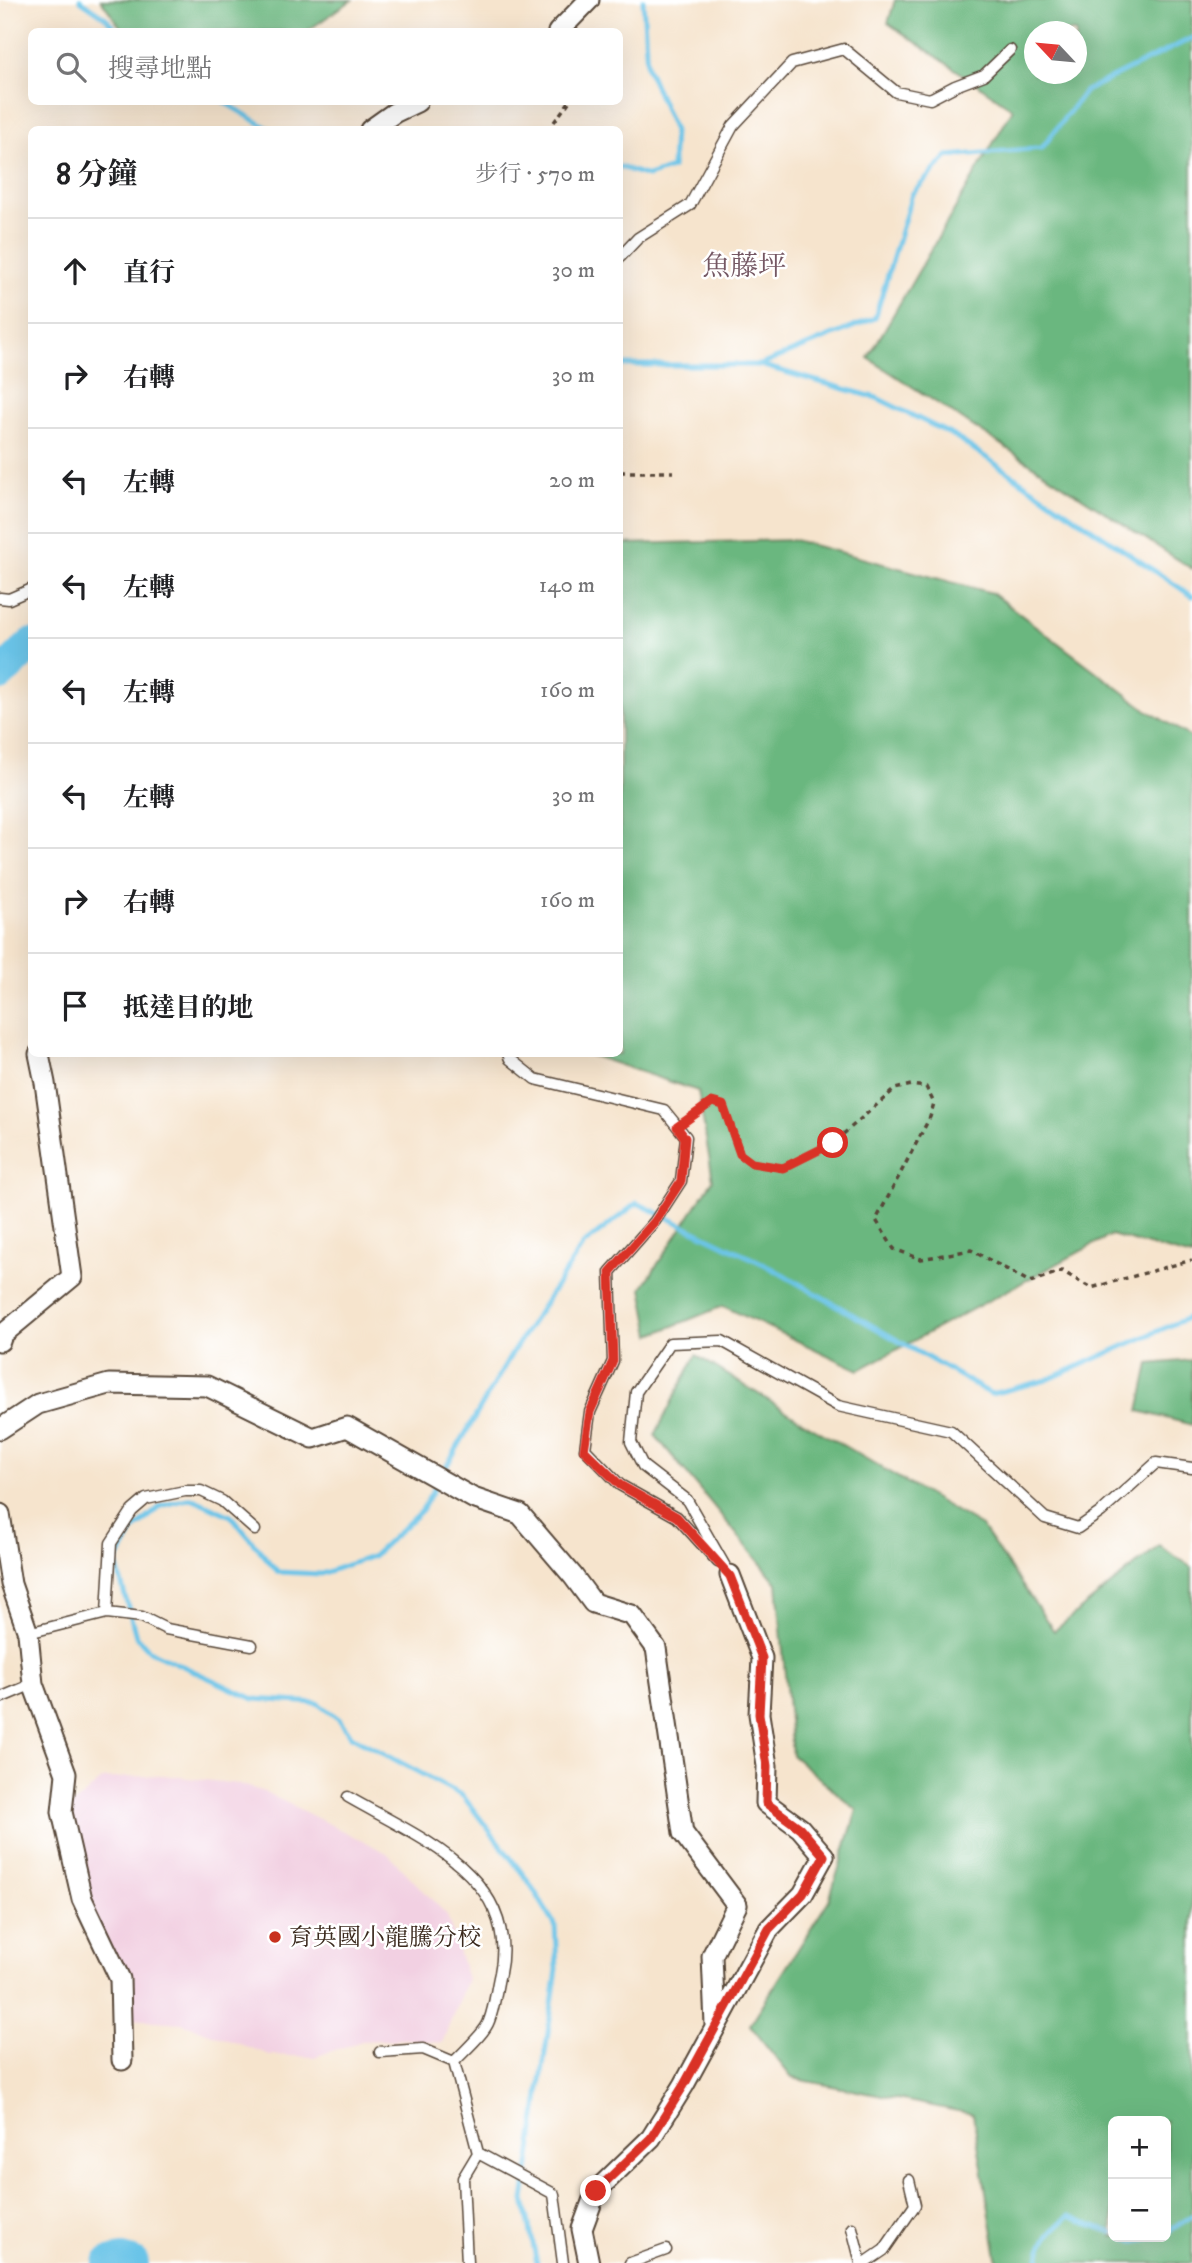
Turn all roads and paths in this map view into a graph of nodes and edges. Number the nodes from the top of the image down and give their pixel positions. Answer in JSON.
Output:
{"nodes":[{"id":1,"x":589,"y":0,"type":"edge"},
{"id":2,"x":562,"y":28,"type":"edge"},
{"id":3,"x":1010,"y":50,"type":"dead end"},
{"id":4,"x":411,"y":105,"type":"edge"},
{"id":5,"x":567,"y":105,"type":"edge"},
{"id":6,"x":376,"y":126,"type":"edge"},
{"id":7,"x":551,"y":126,"type":"edge"},
{"id":8,"x":623,"y":254,"type":"edge"},
{"id":9,"x":623,"y":472,"type":"edge"},
{"id":10,"x":673,"y":472,"type":"dead end"},
{"id":11,"x":28,"y":591,"type":"edge"},
{"id":12,"x":0,"y":598,"type":"edge"},
{"id":13,"x":40,"y":1057,"type":"edge"},
{"id":14,"x":510,"y":1057,"type":"edge"},
{"id":15,"x":677,"y":1127,"type":"junction"},
{"id":16,"x":1192,"y":1260,"type":"edge"},
{"id":17,"x":0,"y":1341,"type":"edge"},
{"id":18,"x":0,"y":1429,"type":"edge"},
{"id":19,"x":1192,"y":1468,"type":"edge"},
{"id":20,"x":0,"y":1514,"type":"edge"},
{"id":21,"x":255,"y":1530,"type":"dead end"},
{"id":22,"x":730,"y":1576,"type":"junction"},
{"id":23,"x":107,"y":1613,"type":"junction"},
{"id":24,"x":28,"y":1633,"type":"junction"},
{"id":25,"x":252,"y":1645,"type":"dead end"},
{"id":26,"x":33,"y":1684,"type":"junction"},
{"id":27,"x":0,"y":1698,"type":"edge"},
{"id":28,"x":348,"y":1797,"type":"dead end"},
{"id":29,"x":715,"y":2025,"type":"junction"},
{"id":30,"x":380,"y":2052,"type":"dead end"},
{"id":31,"x":122,"y":2060,"type":"dead end"},
{"id":32,"x":454,"y":2062,"type":"junction"},
{"id":33,"x":478,"y":2153,"type":"junction"},
{"id":34,"x":908,"y":2180,"type":"dead end"},
{"id":35,"x":852,"y":2228,"type":"dead end"},
{"id":36,"x":666,"y":2250,"type":"dead end"},
{"id":37,"x":467,"y":2263,"type":"edge"},
{"id":38,"x":563,"y":2263,"type":"edge"},
{"id":39,"x":589,"y":2263,"type":"edge"},
{"id":40,"x":630,"y":2263,"type":"edge"},
{"id":41,"x":863,"y":2263,"type":"edge"}],
"edges":[{"from":1,"to":2,"type":"street"},
{"from":3,"to":8,"type":"lane"},
{"from":4,"to":6,"type":"street"},
{"from":5,"to":7,"type":"path"},
{"from":9,"to":10,"type":"path"},
{"from":11,"to":12,"type":"lane"},
{"from":13,"to":17,"type":"street"},
{"from":14,"to":15,"type":"lane"},
{"from":15,"to":16,"type":"path"},
{"from":15,"to":22,"type":"lane"},
{"from":18,"to":29,"type":"street"},
{"from":19,"to":22,"type":"lane"},
{"from":20,"to":24,"type":"street"},
{"from":21,"to":23,"type":"lane"},
{"from":22,"to":29,"type":"street"},
{"from":23,"to":24,"type":"lane"},
{"from":23,"to":25,"type":"lane"},
{"from":24,"to":26,"type":"street"},
{"from":26,"to":27,"type":"lane"},
{"from":26,"to":31,"type":"street"},
{"from":28,"to":32,"type":"lane"},
{"from":29,"to":39,"type":"street"},
{"from":30,"to":32,"type":"lane"},
{"from":32,"to":33,"type":"lane"},
{"from":33,"to":37,"type":"lane"},
{"from":33,"to":38,"type":"lane"},
{"from":34,"to":41,"type":"lane"},
{"from":35,"to":41,"type":"lane"},
{"from":36,"to":40,"type":"lane"}]}
